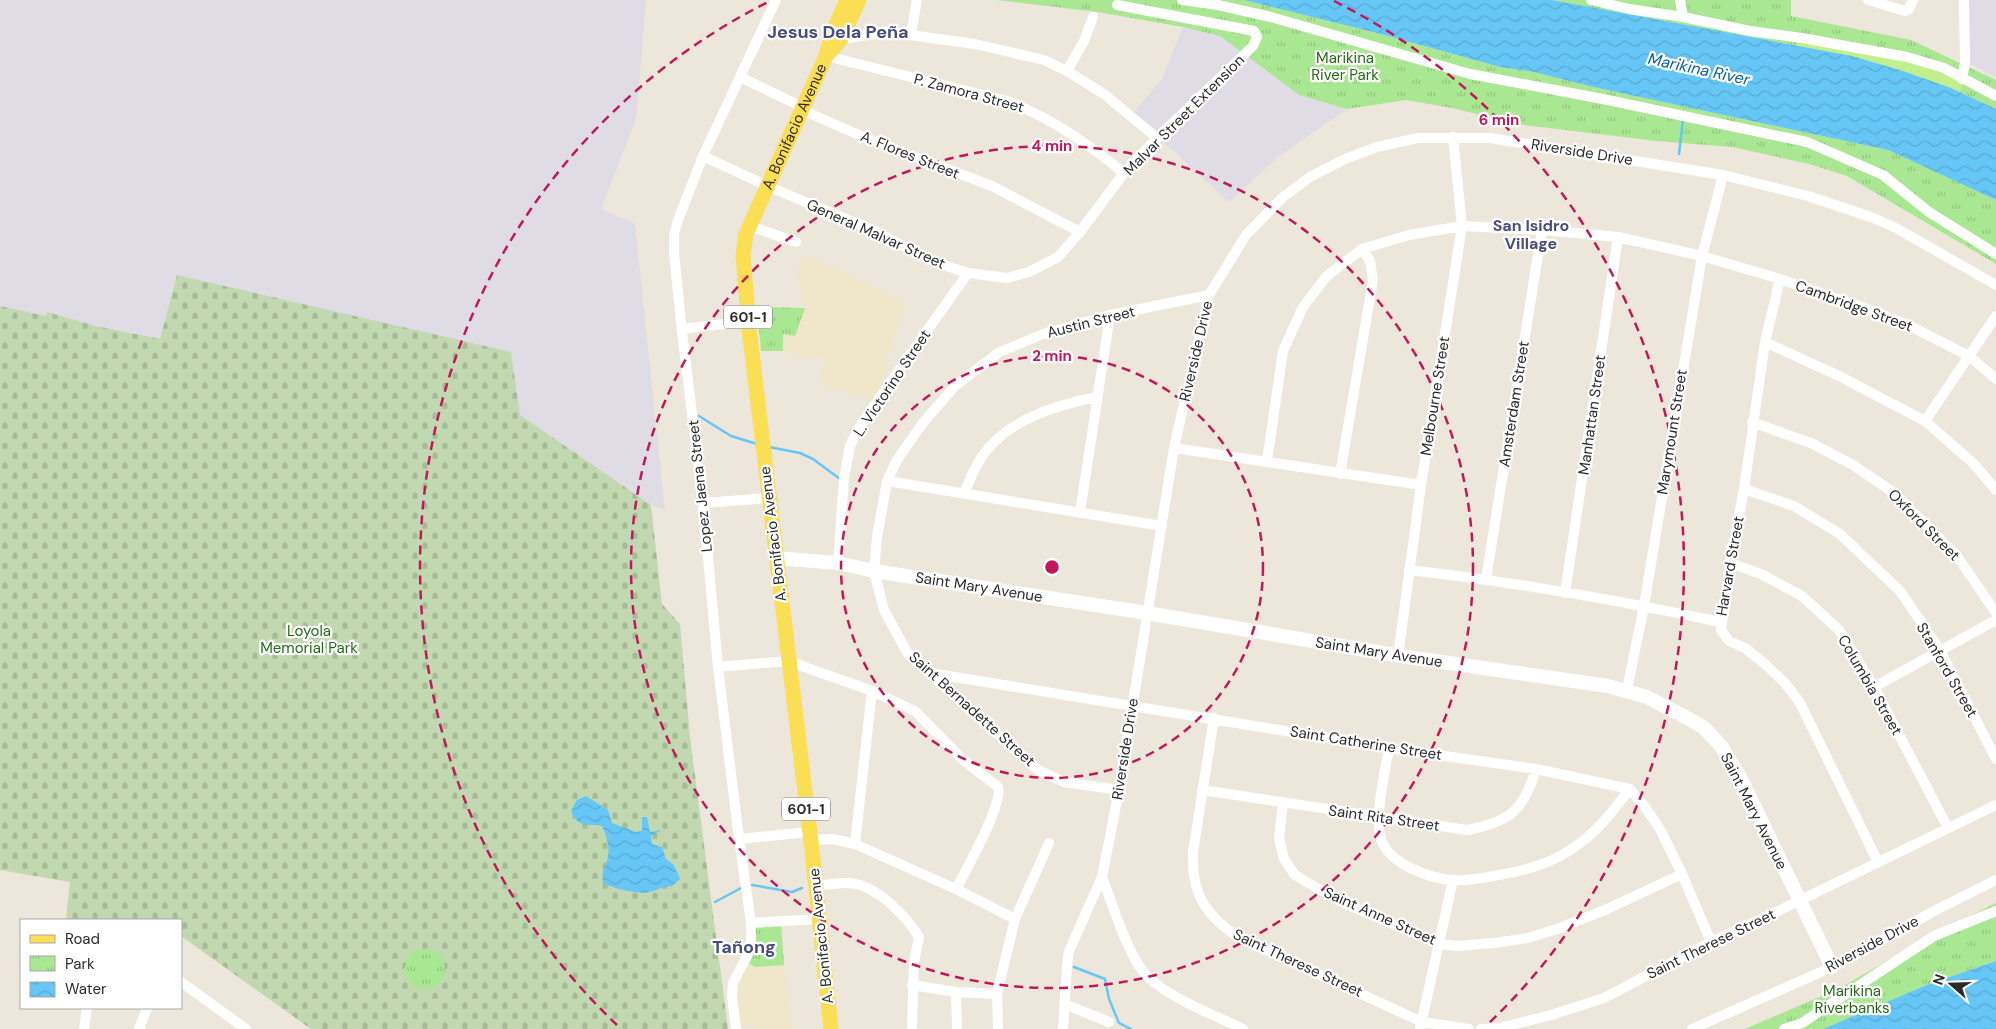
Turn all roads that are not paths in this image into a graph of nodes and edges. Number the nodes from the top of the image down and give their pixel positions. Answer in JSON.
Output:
{"nodes":[{"id":1,"x":776,"y":0,"type":"edge"},
{"id":2,"x":847,"y":0,"type":"edge"},
{"id":3,"x":859,"y":0,"type":"edge"},
{"id":4,"x":917,"y":0,"type":"edge"},
{"id":5,"x":1182,"y":0,"type":"edge"},
{"id":6,"x":1591,"y":0,"type":"edge"},
{"id":7,"x":1680,"y":0,"type":"edge"},
{"id":8,"x":1868,"y":0,"type":"edge"},
{"id":9,"x":1912,"y":0,"type":"edge"},
{"id":10,"x":1964,"y":0,"type":"edge"},
{"id":11,"x":1117,"y":5,"type":"dead end"},
{"id":12,"x":1093,"y":17,"type":"dead end"},
{"id":13,"x":1682,"y":17,"type":"junction"},
{"id":14,"x":843,"y":22,"type":"junction"},
{"id":15,"x":911,"y":34,"type":"junction"},
{"id":16,"x":841,"y":39,"type":"junction"},
{"id":17,"x":826,"y":56,"type":"junction"},
{"id":18,"x":1068,"y":71,"type":"junction"},
{"id":19,"x":740,"y":77,"type":"junction"},
{"id":20,"x":1962,"y":79,"type":"junction"},
{"id":21,"x":1996,"y":96,"type":"edge"},
{"id":22,"x":802,"y":108,"type":"junction"},
{"id":23,"x":1453,"y":137,"type":"junction"},
{"id":24,"x":1157,"y":138,"type":"junction"},
{"id":25,"x":703,"y":156,"type":"junction"},
{"id":26,"x":1124,"y":172,"type":"junction"},
{"id":27,"x":1723,"y":175,"type":"junction"},
{"id":28,"x":767,"y":186,"type":"junction"},
{"id":29,"x":750,"y":226,"type":"junction"},
{"id":30,"x":1462,"y":226,"type":"junction"},
{"id":31,"x":1542,"y":230,"type":"junction"},
{"id":32,"x":1080,"y":232,"type":"junction"},
{"id":33,"x":1618,"y":237,"type":"junction"},
{"id":34,"x":796,"y":242,"type":"dead end"},
{"id":35,"x":1362,"y":249,"type":"junction"},
{"id":36,"x":1996,"y":254,"type":"edge"},
{"id":37,"x":1702,"y":256,"type":"junction"},
{"id":38,"x":968,"y":273,"type":"junction"},
{"id":39,"x":1780,"y":279,"type":"junction"},
{"id":40,"x":1996,"y":285,"type":"edge"},
{"id":41,"x":1209,"y":295,"type":"junction"},
{"id":42,"x":1110,"y":315,"type":"junction"},
{"id":43,"x":1996,"y":316,"type":"edge"},
{"id":44,"x":748,"y":320,"type":"junction"},
{"id":45,"x":682,"y":329,"type":"junction"},
{"id":46,"x":1765,"y":342,"type":"junction"},
{"id":47,"x":1969,"y":356,"type":"junction"},
{"id":48,"x":1996,"y":379,"type":"edge"},
{"id":49,"x":1096,"y":397,"type":"junction"},
{"id":50,"x":1925,"y":421,"type":"junction"},
{"id":51,"x":1752,"y":422,"type":"junction"},
{"id":52,"x":1174,"y":448,"type":"junction"},
{"id":53,"x":1266,"y":462,"type":"junction"},
{"id":54,"x":1340,"y":474,"type":"junction"},
{"id":55,"x":887,"y":480,"type":"junction"},
{"id":56,"x":1421,"y":486,"type":"junction"},
{"id":57,"x":1744,"y":489,"type":"junction"},
{"id":58,"x":1996,"y":490,"type":"edge"},
{"id":59,"x":964,"y":493,"type":"junction"},
{"id":60,"x":769,"y":498,"type":"junction"},
{"id":61,"x":703,"y":503,"type":"junction"},
{"id":62,"x":1080,"y":513,"type":"junction"},
{"id":63,"x":1162,"y":526,"type":"junction"},
{"id":64,"x":776,"y":558,"type":"junction"},
{"id":65,"x":838,"y":563,"type":"junction"},
{"id":66,"x":1730,"y":563,"type":"junction"},
{"id":67,"x":1409,"y":570,"type":"junction"},
{"id":68,"x":874,"y":571,"type":"junction"},
{"id":69,"x":1486,"y":579,"type":"junction"},
{"id":70,"x":1565,"y":593,"type":"junction"},
{"id":71,"x":1644,"y":606,"type":"junction"},
{"id":72,"x":1147,"y":613,"type":"junction"},
{"id":73,"x":1996,"y":613,"type":"edge"},
{"id":74,"x":1996,"y":620,"type":"edge"},
{"id":75,"x":1720,"y":622,"type":"junction"},
{"id":76,"x":1940,"y":650,"type":"junction"},
{"id":77,"x":1398,"y":656,"type":"junction"},
{"id":78,"x":788,"y":660,"type":"junction"},
{"id":79,"x":718,"y":667,"type":"junction"},
{"id":80,"x":930,"y":673,"type":"junction"},
{"id":81,"x":1874,"y":687,"type":"junction"},
{"id":82,"x":1627,"y":690,"type":"junction"},
{"id":83,"x":872,"y":691,"type":"junction"},
{"id":84,"x":1132,"y":706,"type":"junction"},
{"id":85,"x":1214,"y":718,"type":"junction"},
{"id":86,"x":1389,"y":748,"type":"junction"},
{"id":87,"x":1996,"y":759,"type":"edge"},
{"id":88,"x":1536,"y":769,"type":"junction"},
{"id":89,"x":1630,"y":789,"type":"junction"},
{"id":90,"x":1119,"y":790,"type":"junction"},
{"id":91,"x":1202,"y":790,"type":"junction"},
{"id":92,"x":1283,"y":802,"type":"junction"},
{"id":93,"x":1996,"y":805,"type":"edge"},
{"id":94,"x":1378,"y":817,"type":"junction"},
{"id":95,"x":1948,"y":828,"type":"junction"},
{"id":96,"x":810,"y":836,"type":"junction"},
{"id":97,"x":739,"y":839,"type":"junction"},
{"id":98,"x":1049,"y":843,"type":"dead end"},
{"id":99,"x":855,"y":844,"type":"junction"},
{"id":100,"x":1878,"y":862,"type":"junction"},
{"id":101,"x":1682,"y":874,"type":"junction"},
{"id":102,"x":1102,"y":877,"type":"junction"},
{"id":103,"x":1453,"y":880,"type":"junction"},
{"id":104,"x":1996,"y":880,"type":"edge"},
{"id":105,"x":816,"y":886,"type":"junction"},
{"id":106,"x":956,"y":889,"type":"junction"},
{"id":107,"x":1799,"y":901,"type":"junction"},
{"id":108,"x":1996,"y":911,"type":"edge"},
{"id":109,"x":820,"y":919,"type":"junction"},
{"id":110,"x":1015,"y":919,"type":"junction"},
{"id":111,"x":751,"y":923,"type":"junction"},
{"id":112,"x":1711,"y":942,"type":"junction"},
{"id":113,"x":1439,"y":944,"type":"junction"},
{"id":114,"x":1832,"y":967,"type":"junction"},
{"id":115,"x":182,"y":983,"type":"edge"},
{"id":116,"x":912,"y":985,"type":"junction"},
{"id":117,"x":956,"y":992,"type":"junction"},
{"id":118,"x":997,"y":994,"type":"junction"},
{"id":119,"x":1064,"y":1004,"type":"junction"},
{"id":120,"x":87,"y":1009,"type":"edge"},
{"id":121,"x":147,"y":1009,"type":"edge"},
{"id":122,"x":1109,"y":1022,"type":"dead end"},
{"id":123,"x":1421,"y":1025,"type":"edge"},
{"id":124,"x":84,"y":1029,"type":"edge"},
{"id":125,"x":139,"y":1029,"type":"edge"},
{"id":126,"x":246,"y":1029,"type":"edge"},
{"id":127,"x":736,"y":1029,"type":"edge"},
{"id":128,"x":831,"y":1029,"type":"edge"},
{"id":129,"x":912,"y":1029,"type":"edge"},
{"id":130,"x":956,"y":1029,"type":"edge"},
{"id":131,"x":998,"y":1029,"type":"edge"},
{"id":132,"x":1063,"y":1029,"type":"edge"},
{"id":133,"x":1243,"y":1029,"type":"edge"},
{"id":134,"x":1469,"y":1029,"type":"edge"},
{"id":135,"x":1481,"y":1029,"type":"edge"},
{"id":136,"x":1692,"y":1029,"type":"edge"},
{"id":137,"x":1784,"y":1029,"type":"edge"}],
"edges":[{"from":1,"to":19,"type":"street","name":"Lopez Jaena Street"},
{"from":2,"to":14,"type":"main road","name":"A. Bonifacio Avenue","number":"601-1"},
{"from":3,"to":14,"type":"main road","name":"A. Bonifacio Avenue","number":"601-1"},
{"from":4,"to":15,"type":"street"},
{"from":5,"to":36,"type":"street"},
{"from":6,"to":13,"type":"street"},
{"from":7,"to":13,"type":"street"},
{"from":8,"to":9,"type":"street"},
{"from":10,"to":20,"type":"street"},
{"from":11,"to":24,"type":"street","name":"Malvar Street Extension"},
{"from":12,"to":18,"type":"street"},
{"from":13,"to":20,"type":"street"},
{"from":14,"to":16,"type":"main road","name":"A. Bonifacio Avenue","number":"601-1"},
{"from":14,"to":17,"type":"main road","name":"A. Bonifacio Avenue","number":"601-1"},
{"from":15,"to":16,"type":"street"},
{"from":15,"to":18,"type":"street"},
{"from":16,"to":17,"type":"main road","name":"A. Bonifacio Avenue","number":"601-1"},
{"from":17,"to":22,"type":"main road","name":"A. Bonifacio Avenue","number":"601-1"},
{"from":17,"to":26,"type":"street","name":"P. Zamora Street"},
{"from":18,"to":24,"type":"street"},
{"from":19,"to":22,"type":"street","name":"A. Flores Street"},
{"from":19,"to":25,"type":"street","name":"Lopez Jaena Street"},
{"from":20,"to":21,"type":"street"},
{"from":22,"to":28,"type":"main road","name":"A. Bonifacio Avenue","number":"601-1"},
{"from":22,"to":32,"type":"street","name":"A. Flores Street"},
{"from":23,"to":27,"type":"street","name":"Riverside Drive"},
{"from":23,"to":30,"type":"street","name":"Melbourne Street"},
{"from":23,"to":41,"type":"street","name":"Riverside Drive"},
{"from":24,"to":26,"type":"street","name":"Malvar Street Extension"},
{"from":25,"to":28,"type":"street","name":"General Malvar Street"},
{"from":25,"to":45,"type":"street","name":"Lopez Jaena Street"},
{"from":26,"to":32,"type":"street","name":"Malvar Street Extension"},
{"from":27,"to":37,"type":"street","name":"Marymount Street"},
{"from":27,"to":40,"type":"street","name":"Riverside Drive"},
{"from":28,"to":29,"type":"main road","name":"A. Bonifacio Avenue","number":"601-1"},
{"from":28,"to":38,"type":"street","name":"General Malvar Street"},
{"from":29,"to":34,"type":"street"},
{"from":29,"to":44,"type":"main road","name":"A. Bonifacio Avenue","number":"601-1"},
{"from":30,"to":31,"type":"street","name":"Cambridge Street"},
{"from":30,"to":35,"type":"street","name":"Cambridge Street"},
{"from":30,"to":56,"type":"street","name":"Melbourne Street"},
{"from":31,"to":33,"type":"street","name":"Cambridge Street"},
{"from":31,"to":69,"type":"street","name":"Amsterdam Street"},
{"from":32,"to":38,"type":"street","name":"Malvar Street Extension"},
{"from":33,"to":37,"type":"street","name":"Cambridge Street"},
{"from":33,"to":70,"type":"street","name":"Manhattan Street"},
{"from":35,"to":53,"type":"street"},
{"from":35,"to":54,"type":"street"},
{"from":37,"to":39,"type":"street","name":"Cambridge Street"},
{"from":37,"to":71,"type":"street","name":"Marymount Street"},
{"from":38,"to":65,"type":"street","name":"L. Victorino Street"},
{"from":39,"to":46,"type":"street","name":"Harvard Street"},
{"from":39,"to":47,"type":"street","name":"Cambridge Street"},
{"from":41,"to":42,"type":"street","name":"Austin Street"},
{"from":41,"to":52,"type":"street","name":"Riverside Drive"},
{"from":42,"to":49,"type":"street"},
{"from":42,"to":55,"type":"street","name":"Austin Street"},
{"from":43,"to":47,"type":"street"},
{"from":44,"to":45,"type":"street"},
{"from":44,"to":60,"type":"main road","name":"A. Bonifacio Avenue","number":"601-1"},
{"from":45,"to":61,"type":"street","name":"Lopez Jaena Street"},
{"from":46,"to":50,"type":"street"},
{"from":46,"to":51,"type":"street","name":"Harvard Street"},
{"from":47,"to":48,"type":"street","name":"Cambridge Street"},
{"from":47,"to":50,"type":"street"},
{"from":49,"to":59,"type":"street"},
{"from":49,"to":62,"type":"street"},
{"from":50,"to":58,"type":"street"},
{"from":51,"to":57,"type":"street","name":"Harvard Street"},
{"from":51,"to":73,"type":"street","name":"Oxford Street"},
{"from":52,"to":53,"type":"street"},
{"from":52,"to":63,"type":"street","name":"Riverside Drive"},
{"from":53,"to":54,"type":"street"},
{"from":54,"to":56,"type":"street"},
{"from":55,"to":59,"type":"street"},
{"from":55,"to":68,"type":"street","name":"Austin Street"},
{"from":56,"to":67,"type":"street","name":"Melbourne Street"},
{"from":57,"to":66,"type":"street","name":"Harvard Street"},
{"from":57,"to":76,"type":"street","name":"Stanford Street"},
{"from":59,"to":62,"type":"street"},
{"from":60,"to":61,"type":"street"},
{"from":60,"to":64,"type":"main road","name":"A. Bonifacio Avenue","number":"601-1"},
{"from":61,"to":79,"type":"street","name":"Lopez Jaena Street"},
{"from":62,"to":63,"type":"street"},
{"from":63,"to":72,"type":"street","name":"Riverside Drive"},
{"from":64,"to":65,"type":"street","name":"Saint Mary Avenue"},
{"from":64,"to":78,"type":"main road","name":"A. Bonifacio Avenue","number":"601-1"},
{"from":65,"to":68,"type":"street","name":"Saint Mary Avenue"},
{"from":66,"to":75,"type":"street","name":"Harvard Street"},
{"from":66,"to":81,"type":"street","name":"Columbia Street"},
{"from":67,"to":69,"type":"street"},
{"from":67,"to":77,"type":"street","name":"Melbourne Street"},
{"from":68,"to":72,"type":"street","name":"Saint Mary Avenue"},
{"from":68,"to":80,"type":"street","name":"Saint Bernadette Street"},
{"from":69,"to":70,"type":"street"},
{"from":70,"to":71,"type":"street"},
{"from":71,"to":75,"type":"street"},
{"from":71,"to":82,"type":"street","name":"Marymount Street"},
{"from":72,"to":77,"type":"street","name":"Saint Mary Avenue"},
{"from":72,"to":84,"type":"street","name":"Riverside Drive"},
{"from":74,"to":76,"type":"street"},
{"from":75,"to":100,"type":"street","name":"Harvard Street"},
{"from":76,"to":81,"type":"street"},
{"from":76,"to":87,"type":"street","name":"Stanford Street"},
{"from":77,"to":82,"type":"street","name":"Saint Mary Avenue"},
{"from":78,"to":79,"type":"street"},
{"from":78,"to":83,"type":"street"},
{"from":78,"to":96,"type":"main road","name":"A. Bonifacio Avenue","number":"601-1"},
{"from":79,"to":97,"type":"street","name":"Lopez Jaena Street"},
{"from":80,"to":84,"type":"street","name":"Saint Catherine Street"},
{"from":80,"to":90,"type":"street","name":"Saint Bernadette Street"},
{"from":81,"to":95,"type":"street","name":"Columbia Street"},
{"from":82,"to":107,"type":"street","name":"Saint Mary Avenue"},
{"from":83,"to":99,"type":"street"},
{"from":83,"to":106,"type":"street"},
{"from":84,"to":85,"type":"street","name":"Saint Catherine Street"},
{"from":84,"to":90,"type":"street","name":"Riverside Drive"},
{"from":85,"to":86,"type":"street","name":"Saint Catherine Street"},
{"from":85,"to":91,"type":"street","name":"Saint Therese Street"},
{"from":86,"to":88,"type":"street","name":"Saint Catherine Street"},
{"from":86,"to":94,"type":"street"},
{"from":88,"to":89,"type":"street","name":"Saint Catherine Street"},
{"from":88,"to":94,"type":"street","name":"Saint Rita Street"},
{"from":89,"to":101,"type":"street"},
{"from":89,"to":103,"type":"street"},
{"from":90,"to":102,"type":"street","name":"Riverside Drive"},
{"from":91,"to":92,"type":"street","name":"Saint Rita Street"},
{"from":91,"to":123,"type":"street","name":"Saint Therese Street"},
{"from":92,"to":94,"type":"street","name":"Saint Rita Street"},
{"from":92,"to":113,"type":"street","name":"Saint Anne Street"},
{"from":93,"to":95,"type":"street"},
{"from":94,"to":103,"type":"street"},
{"from":95,"to":100,"type":"street"},
{"from":96,"to":97,"type":"street"},
{"from":96,"to":99,"type":"street"},
{"from":96,"to":105,"type":"main road","name":"A. Bonifacio Avenue","number":"601-1"},
{"from":97,"to":111,"type":"street","name":"Lopez Jaena Street"},
{"from":98,"to":110,"type":"street"},
{"from":99,"to":106,"type":"street"},
{"from":100,"to":107,"type":"street"},
{"from":101,"to":112,"type":"street"},
{"from":101,"to":113,"type":"street","name":"Saint Anne Street"},
{"from":102,"to":119,"type":"street","name":"Riverside Drive"},
{"from":102,"to":133,"type":"street"},
{"from":103,"to":113,"type":"street"},
{"from":104,"to":114,"type":"street","name":"Riverside Drive"},
{"from":105,"to":109,"type":"main road","name":"A. Bonifacio Avenue","number":"601-1"},
{"from":105,"to":116,"type":"street"},
{"from":106,"to":110,"type":"street"},
{"from":107,"to":112,"type":"street","name":"Saint Therese Street"},
{"from":107,"to":114,"type":"street","name":"Saint Mary Avenue"},
{"from":108,"to":137,"type":"street"},
{"from":109,"to":111,"type":"street"},
{"from":109,"to":128,"type":"main road","name":"A. Bonifacio Avenue","number":"601-1"},
{"from":110,"to":118,"type":"street"},
{"from":111,"to":127,"type":"street","name":"Lopez Jaena Street"},
{"from":112,"to":135,"type":"street","name":"Saint Therese Street"},
{"from":113,"to":123,"type":"street"},
{"from":114,"to":136,"type":"street","name":"Riverside Drive"},
{"from":115,"to":126,"type":"street"},
{"from":116,"to":117,"type":"street"},
{"from":116,"to":129,"type":"street"},
{"from":117,"to":118,"type":"street"},
{"from":117,"to":130,"type":"street"},
{"from":118,"to":131,"type":"street"},
{"from":119,"to":122,"type":"street"},
{"from":119,"to":132,"type":"street","name":"Riverside Drive"},
{"from":120,"to":124,"type":"street"},
{"from":121,"to":125,"type":"street"},
{"from":123,"to":134,"type":"street","name":"Saint Therese Street"}]}
